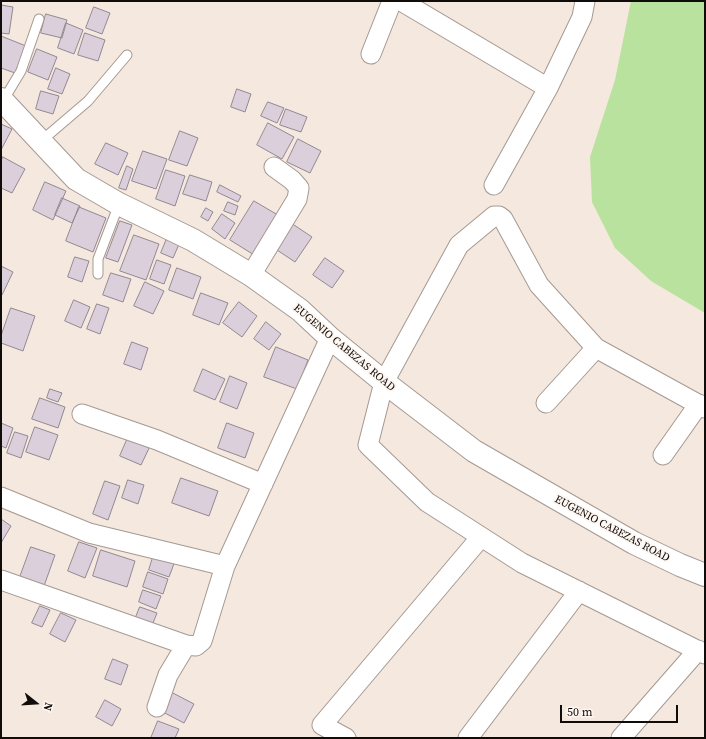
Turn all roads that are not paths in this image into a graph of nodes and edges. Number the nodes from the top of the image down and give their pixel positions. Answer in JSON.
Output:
{"nodes":[{"id":1,"x":392,"y":1,"type":"edge"},
{"id":2,"x":401,"y":1,"type":"edge"},
{"id":3,"x":585,"y":1,"type":"edge"},
{"id":4,"x":39,"y":19,"type":"dead end"},
{"id":5,"x":371,"y":54,"type":"dead end"},
{"id":6,"x":127,"y":55,"type":"dead end"},
{"id":7,"x":548,"y":88,"type":"junction"},
{"id":8,"x":2,"y":100,"type":"edge"},
{"id":9,"x":40,"y":142,"type":"junction"},
{"id":10,"x":274,"y":167,"type":"dead end"},
{"id":11,"x":494,"y":186,"type":"dead end"},
{"id":12,"x":119,"y":204,"type":"junction"},
{"id":13,"x":98,"y":274,"type":"dead end"},
{"id":14,"x":251,"y":276,"type":"junction"},
{"id":15,"x":330,"y":338,"type":"junction"},
{"id":16,"x":596,"y":348,"type":"junction"},
{"id":17,"x":384,"y":382,"type":"junction"},
{"id":18,"x":546,"y":402,"type":"dead end"},
{"id":19,"x":702,"y":406,"type":"edge"},
{"id":20,"x":82,"y":414,"type":"dead end"},
{"id":21,"x":663,"y":455,"type":"dead end"},
{"id":22,"x":264,"y":484,"type":"junction"},
{"id":23,"x":1,"y":497,"type":"edge"},
{"id":24,"x":481,"y":537,"type":"junction"},
{"id":25,"x":226,"y":566,"type":"junction"},
{"id":26,"x":705,"y":575,"type":"edge"},
{"id":27,"x":1,"y":580,"type":"edge"},
{"id":28,"x":579,"y":591,"type":"junction"},
{"id":29,"x":186,"y":645,"type":"junction"},
{"id":30,"x":701,"y":652,"type":"edge"},
{"id":31,"x":157,"y":707,"type":"dead end"},
{"id":32,"x":622,"y":737,"type":"edge"},
{"id":33,"x":346,"y":738,"type":"edge"},
{"id":34,"x":468,"y":738,"type":"edge"}],
"edges":[{"from":1,"to":5,"type":"street"},
{"from":2,"to":7,"type":"street"},
{"from":3,"to":7,"type":"street"},
{"from":4,"to":8,"type":"lane"},
{"from":6,"to":9,"type":"lane"},
{"from":7,"to":11,"type":"street"},
{"from":8,"to":9,"type":"street","name":"EUGENIO CABEZAS ROAD"},
{"from":9,"to":12,"type":"street","name":"EUGENIO CABEZAS ROAD"},
{"from":10,"to":14,"type":"street"},
{"from":12,"to":13,"type":"lane"},
{"from":12,"to":14,"type":"street","name":"EUGENIO CABEZAS ROAD"},
{"from":14,"to":15,"type":"street","name":"EUGENIO CABEZAS ROAD"},
{"from":15,"to":17,"type":"street","name":"EUGENIO CABEZAS ROAD"},
{"from":15,"to":22,"type":"street"},
{"from":16,"to":17,"type":"street"},
{"from":16,"to":18,"type":"street"},
{"from":16,"to":19,"type":"street"},
{"from":17,"to":24,"type":"street"},
{"from":17,"to":26,"type":"street","name":"EUGENIO CABEZAS ROAD"},
{"from":19,"to":21,"type":"street"},
{"from":20,"to":22,"type":"street"},
{"from":22,"to":25,"type":"street"},
{"from":23,"to":25,"type":"street"},
{"from":24,"to":28,"type":"street"},
{"from":24,"to":33,"type":"street"},
{"from":25,"to":29,"type":"street"},
{"from":27,"to":29,"type":"street"},
{"from":28,"to":30,"type":"street"},
{"from":28,"to":34,"type":"street"},
{"from":29,"to":31,"type":"street"},
{"from":30,"to":32,"type":"street"}]}
